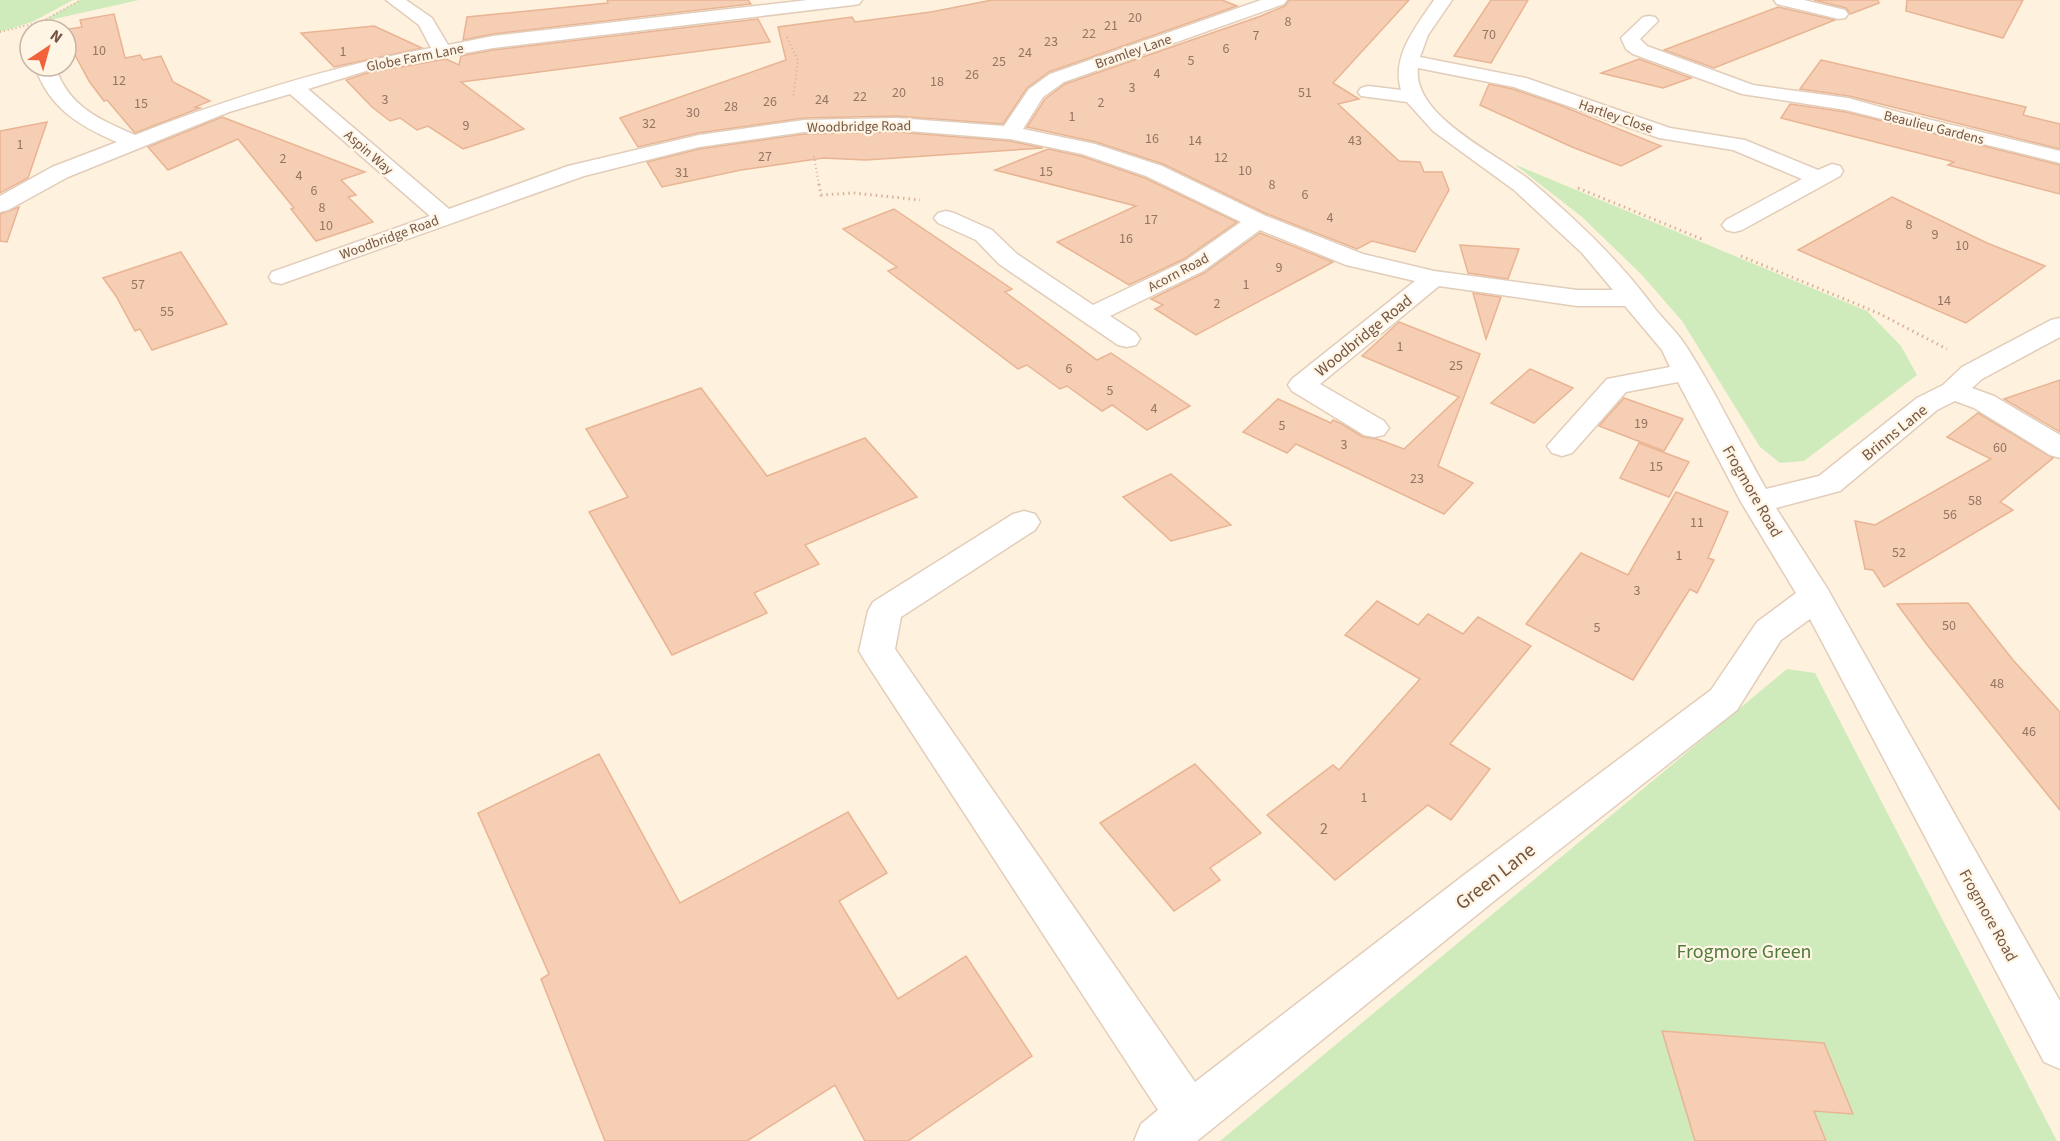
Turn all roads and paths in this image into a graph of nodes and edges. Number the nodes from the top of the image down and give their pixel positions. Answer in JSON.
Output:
{"nodes":[{"id":1,"x":81,"y":0,"type":"edge"},
{"id":2,"x":394,"y":0,"type":"edge"},
{"id":3,"x":659,"y":0,"type":"edge"},
{"id":4,"x":853,"y":0,"type":"edge"},
{"id":5,"x":1278,"y":0,"type":"edge"},
{"id":6,"x":1443,"y":0,"type":"edge"},
{"id":7,"x":1783,"y":0,"type":"edge"},
{"id":8,"x":1839,"y":14,"type":"dead end"},
{"id":9,"x":48,"y":18,"type":"edge"},
{"id":10,"x":664,"y":21,"type":"junction"},
{"id":11,"x":1648,"y":21,"type":"dead end"},
{"id":12,"x":18,"y":28,"type":"edge"},
{"id":13,"x":0,"y":32,"type":"edge"},
{"id":14,"x":442,"y":51,"type":"junction"},
{"id":15,"x":1409,"y":61,"type":"junction"},
{"id":16,"x":49,"y":78,"type":"edge"},
{"id":17,"x":293,"y":86,"type":"junction"},
{"id":18,"x":1368,"y":92,"type":"dead end"},
{"id":19,"x":1413,"y":97,"type":"junction"},
{"id":20,"x":1010,"y":133,"type":"junction"},
{"id":21,"x":134,"y":142,"type":"junction"},
{"id":22,"x":2060,"y":157,"type":"edge"},
{"id":23,"x":1839,"y":167,"type":"dead end"},
{"id":24,"x":1819,"y":178,"type":"junction"},
{"id":25,"x":0,"y":205,"type":"edge"},
{"id":26,"x":445,"y":217,"type":"junction"},
{"id":27,"x":946,"y":218,"type":"dead end"},
{"id":28,"x":1258,"y":221,"type":"junction"},
{"id":29,"x":1734,"y":225,"type":"dead end"},
{"id":30,"x":281,"y":277,"type":"dead end"},
{"id":31,"x":1434,"y":278,"type":"junction"},
{"id":32,"x":1634,"y":298,"type":"junction"},
{"id":33,"x":1092,"y":315,"type":"junction"},
{"id":34,"x":2060,"y":326,"type":"edge"},
{"id":35,"x":1127,"y":339,"type":"dead end"},
{"id":36,"x":1687,"y":372,"type":"junction"},
{"id":37,"x":1953,"y":391,"type":"junction"},
{"id":38,"x":1374,"y":428,"type":"dead end"},
{"id":39,"x":1562,"y":446,"type":"dead end"},
{"id":40,"x":2060,"y":448,"type":"edge"},
{"id":41,"x":1757,"y":502,"type":"junction"},
{"id":42,"x":1024,"y":522,"type":"dead end"},
{"id":43,"x":1815,"y":597,"type":"junction"},
{"id":44,"x":2060,"y":1046,"type":"edge"},
{"id":45,"x":1189,"y":1114,"type":"junction"},
{"id":46,"x":1158,"y":1141,"type":"edge"}],
"edges":[{"from":1,"to":9,"type":"path"},
{"from":2,"to":14,"type":"street"},
{"from":3,"to":10,"type":"street"},
{"from":4,"to":10,"type":"street","name":"Globe Farm Lane"},
{"from":5,"to":20,"type":"street","name":"Bramley Lane"},
{"from":6,"to":15,"type":"street"},
{"from":7,"to":8,"type":"street"},
{"from":10,"to":14,"type":"street","name":"Globe Farm Lane"},
{"from":11,"to":22,"type":"street","name":"Beaulieu Gardens"},
{"from":12,"to":13,"type":"path"},
{"from":14,"to":17,"type":"street","name":"Globe Farm Lane"},
{"from":15,"to":19,"type":"street"},
{"from":15,"to":24,"type":"street","name":"Hartley Close"},
{"from":16,"to":21,"type":"street"},
{"from":17,"to":21,"type":"street","name":"Globe Farm Lane"},
{"from":17,"to":26,"type":"street","name":"Aspin Way"},
{"from":18,"to":19,"type":"street"},
{"from":19,"to":32,"type":"street","name":"Frogmore Road"},
{"from":20,"to":26,"type":"street","name":"Woodbridge Road"},
{"from":20,"to":28,"type":"street","name":"Woodbridge Road"},
{"from":21,"to":25,"type":"street","name":"Globe Farm Lane"},
{"from":23,"to":24,"type":"street"},
{"from":24,"to":29,"type":"street"},
{"from":26,"to":30,"type":"street","name":"Woodbridge Road"},
{"from":27,"to":33,"type":"street"},
{"from":28,"to":31,"type":"street","name":"Woodbridge Road"},
{"from":28,"to":33,"type":"street","name":"Acorn Road"},
{"from":31,"to":32,"type":"street","name":"Woodbridge Road"},
{"from":31,"to":38,"type":"street","name":"Woodbridge Road"},
{"from":32,"to":36,"type":"street","name":"Frogmore Road"},
{"from":33,"to":35,"type":"street"},
{"from":34,"to":37,"type":"street","name":"Brinns Lane"},
{"from":36,"to":39,"type":"street"},
{"from":36,"to":41,"type":"street","name":"Frogmore Road"},
{"from":37,"to":40,"type":"street"},
{"from":37,"to":41,"type":"street","name":"Brinns Lane"},
{"from":41,"to":43,"type":"street","name":"Frogmore Road"},
{"from":42,"to":45,"type":"street"},
{"from":43,"to":44,"type":"street","name":"Frogmore Road"},
{"from":43,"to":45,"type":"street","name":"Green Lane"},
{"from":45,"to":46,"type":"street","name":"Green Lane"}]}
